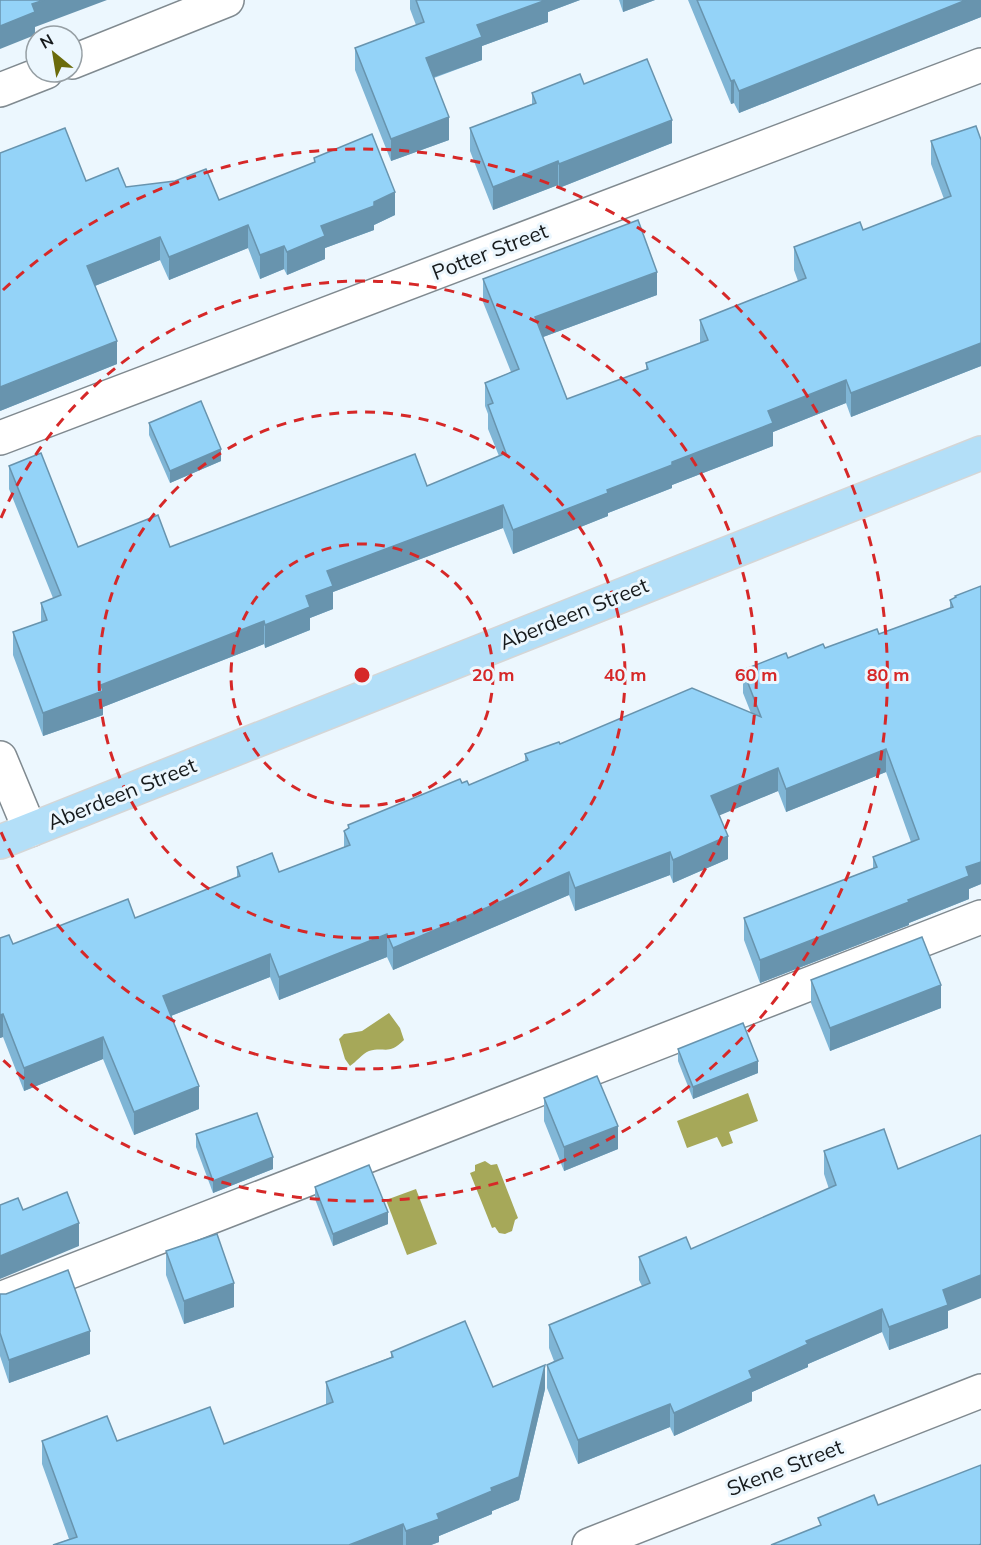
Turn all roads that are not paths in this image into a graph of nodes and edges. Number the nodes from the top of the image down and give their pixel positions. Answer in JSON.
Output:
{"nodes":[{"id":1,"x":227,"y":0,"type":"edge"},
{"id":2,"x":84,"y":57,"type":"edge"},
{"id":3,"x":981,"y":65,"type":"edge"},
{"id":4,"x":24,"y":81,"type":"edge"},
{"id":5,"x":0,"y":90,"type":"edge"},
{"id":6,"x":0,"y":438,"type":"edge"},
{"id":7,"x":981,"y":453,"type":"edge"},
{"id":8,"x":0,"y":758,"type":"edge"},
{"id":9,"x":15,"y":836,"type":"edge"},
{"id":10,"x":981,"y":917,"type":"edge"},
{"id":11,"x":0,"y":1299,"type":"edge"},
{"id":12,"x":981,"y":1391,"type":"edge"},
{"id":13,"x":593,"y":1544,"type":"edge"}],
"edges":[{"from":1,"to":2,"type":"street"},
{"from":3,"to":6,"type":"street","name":"Potter Street"},
{"from":4,"to":5,"type":"street"},
{"from":7,"to":9,"type":"main road","name":"Aberdeen Street"},
{"from":8,"to":9,"type":"street"},
{"from":10,"to":11,"type":"street"},
{"from":12,"to":13,"type":"street","name":"Skene Street"}]}
